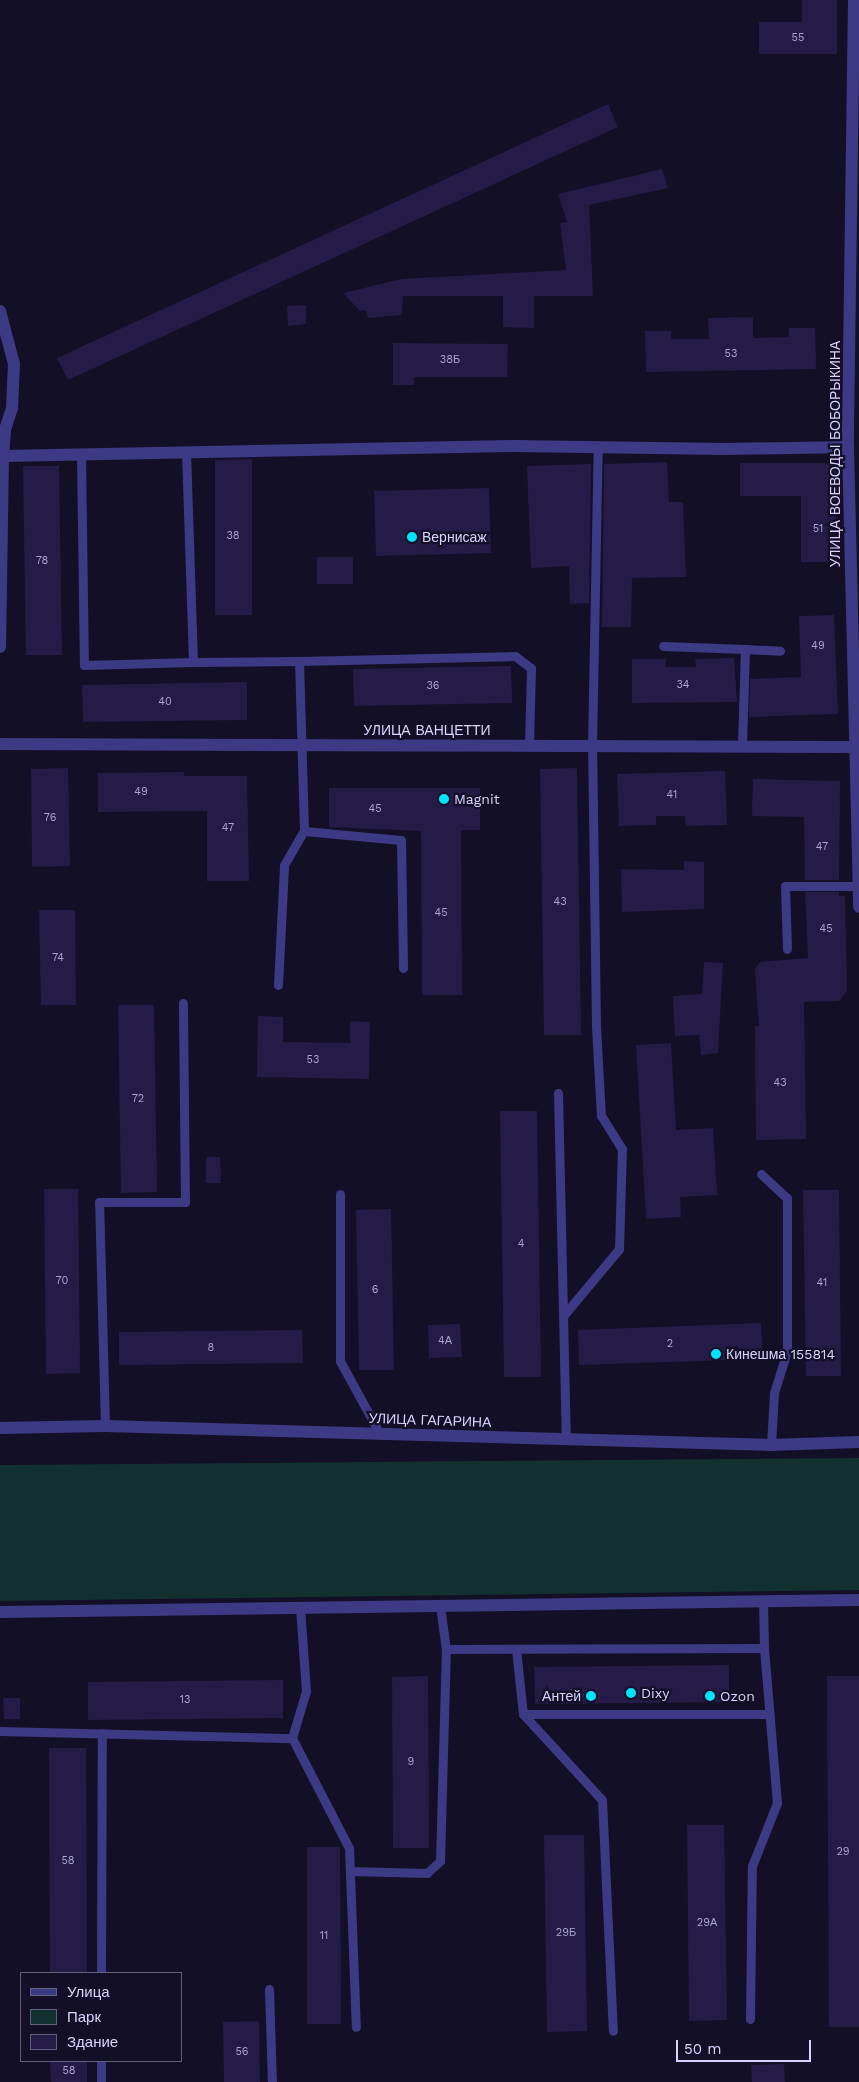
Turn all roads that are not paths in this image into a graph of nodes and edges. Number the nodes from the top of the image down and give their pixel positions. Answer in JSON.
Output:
{"nodes":[{"id":1,"x":854,"y":0,"type":"edge"},
{"id":2,"x":0,"y":311,"type":"edge"},
{"id":3,"x":598,"y":447,"type":"junction"},
{"id":4,"x":848,"y":447,"type":"junction"},
{"id":5,"x":186,"y":453,"type":"junction"},
{"id":6,"x":2,"y":455,"type":"edge"},
{"id":7,"x":81,"y":455,"type":"junction"},
{"id":8,"x":663,"y":646,"type":"dead end"},
{"id":9,"x":0,"y":647,"type":"edge"},
{"id":10,"x":745,"y":649,"type":"junction"},
{"id":11,"x":780,"y":651,"type":"dead end"},
{"id":12,"x":299,"y":661,"type":"junction"},
{"id":13,"x":193,"y":662,"type":"junction"},
{"id":14,"x":0,"y":744,"type":"edge"},
{"id":15,"x":303,"y":745,"type":"junction"},
{"id":16,"x":529,"y":746,"type":"junction"},
{"id":17,"x":592,"y":746,"type":"junction"},
{"id":18,"x":742,"y":746,"type":"junction"},
{"id":19,"x":854,"y":747,"type":"junction"},
{"id":20,"x":304,"y":831,"type":"junction"},
{"id":21,"x":858,"y":886,"type":"edge"},
{"id":22,"x":859,"y":907,"type":"edge"},
{"id":23,"x":787,"y":949,"type":"dead end"},
{"id":24,"x":404,"y":968,"type":"dead end"},
{"id":25,"x":278,"y":985,"type":"dead end"},
{"id":26,"x":183,"y":1003,"type":"dead end"},
{"id":27,"x":558,"y":1093,"type":"dead end"},
{"id":28,"x":761,"y":1174,"type":"dead end"},
{"id":29,"x":340,"y":1194,"type":"dead end"},
{"id":30,"x":563,"y":1316,"type":"junction"},
{"id":31,"x":105,"y":1426,"type":"junction"},
{"id":32,"x":0,"y":1428,"type":"edge"},
{"id":33,"x":380,"y":1434,"type":"junction"},
{"id":34,"x":566,"y":1439,"type":"junction"},
{"id":35,"x":859,"y":1442,"type":"edge"},
{"id":36,"x":771,"y":1445,"type":"junction"},
{"id":37,"x":859,"y":1600,"type":"edge"},
{"id":38,"x":763,"y":1601,"type":"junction"},
{"id":39,"x":440,"y":1606,"type":"junction"},
{"id":40,"x":300,"y":1608,"type":"junction"},
{"id":41,"x":0,"y":1612,"type":"edge"},
{"id":42,"x":764,"y":1648,"type":"junction"},
{"id":43,"x":446,"y":1649,"type":"junction"},
{"id":44,"x":516,"y":1649,"type":"junction"},
{"id":45,"x":523,"y":1714,"type":"junction"},
{"id":46,"x":769,"y":1714,"type":"junction"},
{"id":47,"x":0,"y":1731,"type":"edge"},
{"id":48,"x":102,"y":1733,"type":"junction"},
{"id":49,"x":292,"y":1738,"type":"junction"},
{"id":50,"x":350,"y":1871,"type":"junction"},
{"id":51,"x":101,"y":1972,"type":"edge"},
{"id":52,"x":270,"y":1989,"type":"dead end"},
{"id":53,"x":750,"y":2019,"type":"dead end"},
{"id":54,"x":356,"y":2027,"type":"dead end"},
{"id":55,"x":613,"y":2031,"type":"dead end"},
{"id":56,"x":101,"y":2062,"type":"edge"},
{"id":57,"x":101,"y":2082,"type":"edge"},
{"id":58,"x":272,"y":2082,"type":"edge"}],
"edges":[{"from":1,"to":4,"type":"street","name":"УЛИЦА ВОЕВОДЫ БОБОРЫКИНА"},
{"from":2,"to":6,"type":"street"},
{"from":3,"to":4,"type":"street"},
{"from":3,"to":5,"type":"street"},
{"from":3,"to":17,"type":"lane"},
{"from":4,"to":19,"type":"street","name":"УЛИЦА ВОЕВОДЫ БОБОРЫКИНА"},
{"from":5,"to":7,"type":"street"},
{"from":5,"to":13,"type":"lane"},
{"from":6,"to":7,"type":"street"},
{"from":6,"to":9,"type":"street"},
{"from":7,"to":13,"type":"lane"},
{"from":8,"to":10,"type":"lane"},
{"from":10,"to":11,"type":"lane"},
{"from":10,"to":18,"type":"lane"},
{"from":12,"to":13,"type":"lane"},
{"from":12,"to":15,"type":"lane"},
{"from":12,"to":16,"type":"lane"},
{"from":14,"to":15,"type":"street","name":"УЛИЦА ВАНЦЕТТИ"},
{"from":15,"to":16,"type":"street","name":"УЛИЦА ВАНЦЕТТИ"},
{"from":15,"to":20,"type":"lane"},
{"from":16,"to":17,"type":"street","name":"УЛИЦА ВАНЦЕТТИ"},
{"from":17,"to":18,"type":"street","name":"УЛИЦА ВАНЦЕТТИ"},
{"from":17,"to":30,"type":"lane"},
{"from":18,"to":19,"type":"street","name":"УЛИЦА ВАНЦЕТТИ"},
{"from":19,"to":21,"type":"street","name":"УЛИЦА ВОЕВОДЫ БОБОРЫКИНА"},
{"from":20,"to":24,"type":"lane"},
{"from":20,"to":25,"type":"lane"},
{"from":21,"to":22,"type":"street","name":"УЛИЦА ВОЕВОДЫ БОБОРЫКИНА"},
{"from":21,"to":23,"type":"lane"},
{"from":26,"to":31,"type":"lane"},
{"from":27,"to":30,"type":"lane"},
{"from":28,"to":36,"type":"lane"},
{"from":29,"to":33,"type":"lane"},
{"from":30,"to":34,"type":"lane"},
{"from":31,"to":32,"type":"street","name":"УЛИЦА ГАГАРИНА"},
{"from":31,"to":33,"type":"street","name":"УЛИЦА ГАГАРИНА"},
{"from":33,"to":34,"type":"street","name":"УЛИЦА ГАГАРИНА"},
{"from":34,"to":36,"type":"street","name":"УЛИЦА ГАГАРИНА"},
{"from":35,"to":36,"type":"street","name":"УЛИЦА ГАГАРИНА"},
{"from":37,"to":38,"type":"street"},
{"from":38,"to":39,"type":"street"},
{"from":38,"to":42,"type":"lane"},
{"from":39,"to":40,"type":"street"},
{"from":39,"to":43,"type":"lane"},
{"from":40,"to":41,"type":"street"},
{"from":40,"to":49,"type":"lane"},
{"from":42,"to":44,"type":"lane"},
{"from":42,"to":46,"type":"lane"},
{"from":43,"to":44,"type":"lane"},
{"from":43,"to":50,"type":"lane"},
{"from":44,"to":45,"type":"lane"},
{"from":45,"to":46,"type":"lane"},
{"from":45,"to":55,"type":"lane"},
{"from":46,"to":53,"type":"lane"},
{"from":47,"to":48,"type":"lane"},
{"from":48,"to":49,"type":"lane"},
{"from":48,"to":51,"type":"lane"},
{"from":49,"to":50,"type":"lane"},
{"from":50,"to":54,"type":"lane"},
{"from":52,"to":58,"type":"lane"},
{"from":56,"to":57,"type":"lane"}]}
